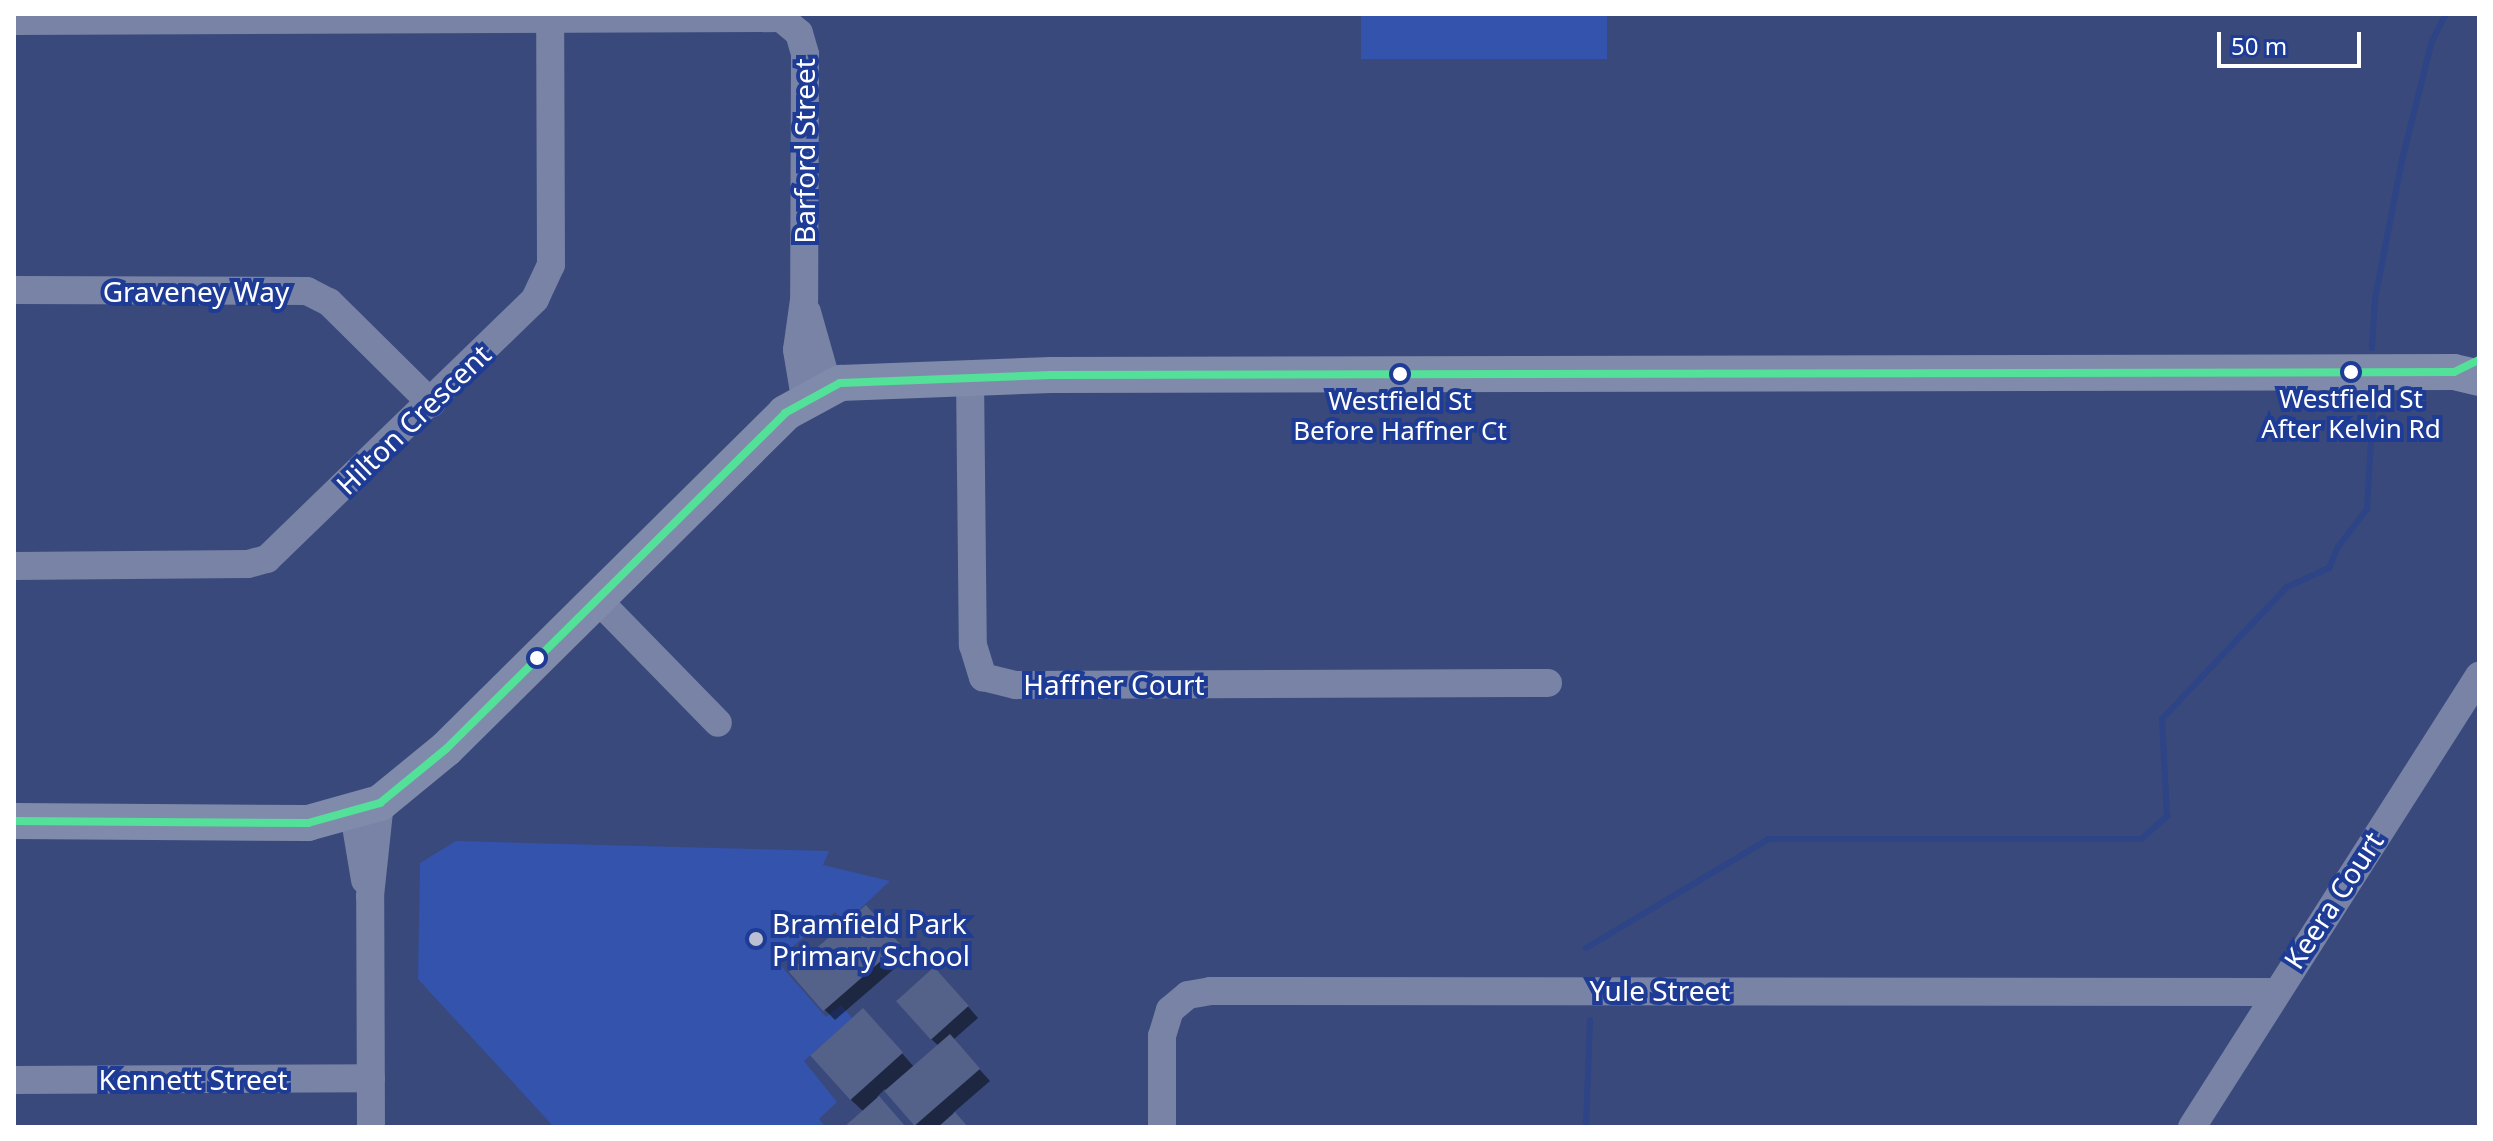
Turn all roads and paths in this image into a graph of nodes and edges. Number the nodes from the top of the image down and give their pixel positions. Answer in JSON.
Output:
{"nodes":[{"id":1,"x":348,"y":16,"type":"edge"},
{"id":2,"x":550,"y":18,"type":"junction"},
{"id":3,"x":14,"y":21,"type":"edge"},
{"id":4,"x":14,"y":290,"type":"edge"},
{"id":5,"x":2471,"y":370,"type":"edge"},
{"id":6,"x":970,"y":376,"type":"junction"},
{"id":7,"x":817,"y":392,"type":"junction"},
{"id":8,"x":431,"y":403,"type":"junction"},
{"id":9,"x":14,"y":566,"type":"edge"},
{"id":10,"x":597,"y":599,"type":"junction"},
{"id":11,"x":2479,"y":676,"type":"edge"},
{"id":12,"x":1548,"y":683,"type":"dead end"},
{"id":13,"x":718,"y":723,"type":"dead end"},
{"id":14,"x":367,"y":808,"type":"junction"},
{"id":15,"x":14,"y":821,"type":"edge"},
{"id":16,"x":2274,"y":992,"type":"junction"},
{"id":17,"x":371,"y":1078,"type":"junction"},
{"id":18,"x":14,"y":1080,"type":"edge"},
{"id":19,"x":371,"y":1127,"type":"edge"},
{"id":20,"x":1162,"y":1127,"type":"edge"},
{"id":21,"x":2192,"y":1127,"type":"edge"}],
"edges":[{"from":1,"to":2,"type":"street"},
{"from":1,"to":3,"type":"street"},
{"from":2,"to":7,"type":"street","name":"Barford Street"},
{"from":2,"to":8,"type":"street","name":"Hilton Crescent"},
{"from":4,"to":8,"type":"street","name":"Graveney Way"},
{"from":5,"to":6,"type":"main road"},
{"from":6,"to":7,"type":"main road"},
{"from":6,"to":12,"type":"street","name":"Haffner Court"},
{"from":7,"to":10,"type":"main road"},
{"from":8,"to":9,"type":"street","name":"Hilton Crescent"},
{"from":10,"to":13,"type":"street"},
{"from":10,"to":14,"type":"main road"},
{"from":11,"to":16,"type":"street","name":"Keera Court"},
{"from":14,"to":15,"type":"main road"},
{"from":14,"to":17,"type":"street"},
{"from":16,"to":20,"type":"street","name":"Yule Street"},
{"from":16,"to":21,"type":"street","name":"Keera Court"},
{"from":17,"to":18,"type":"street","name":"Kennett Street"},
{"from":17,"to":19,"type":"street"}]}
